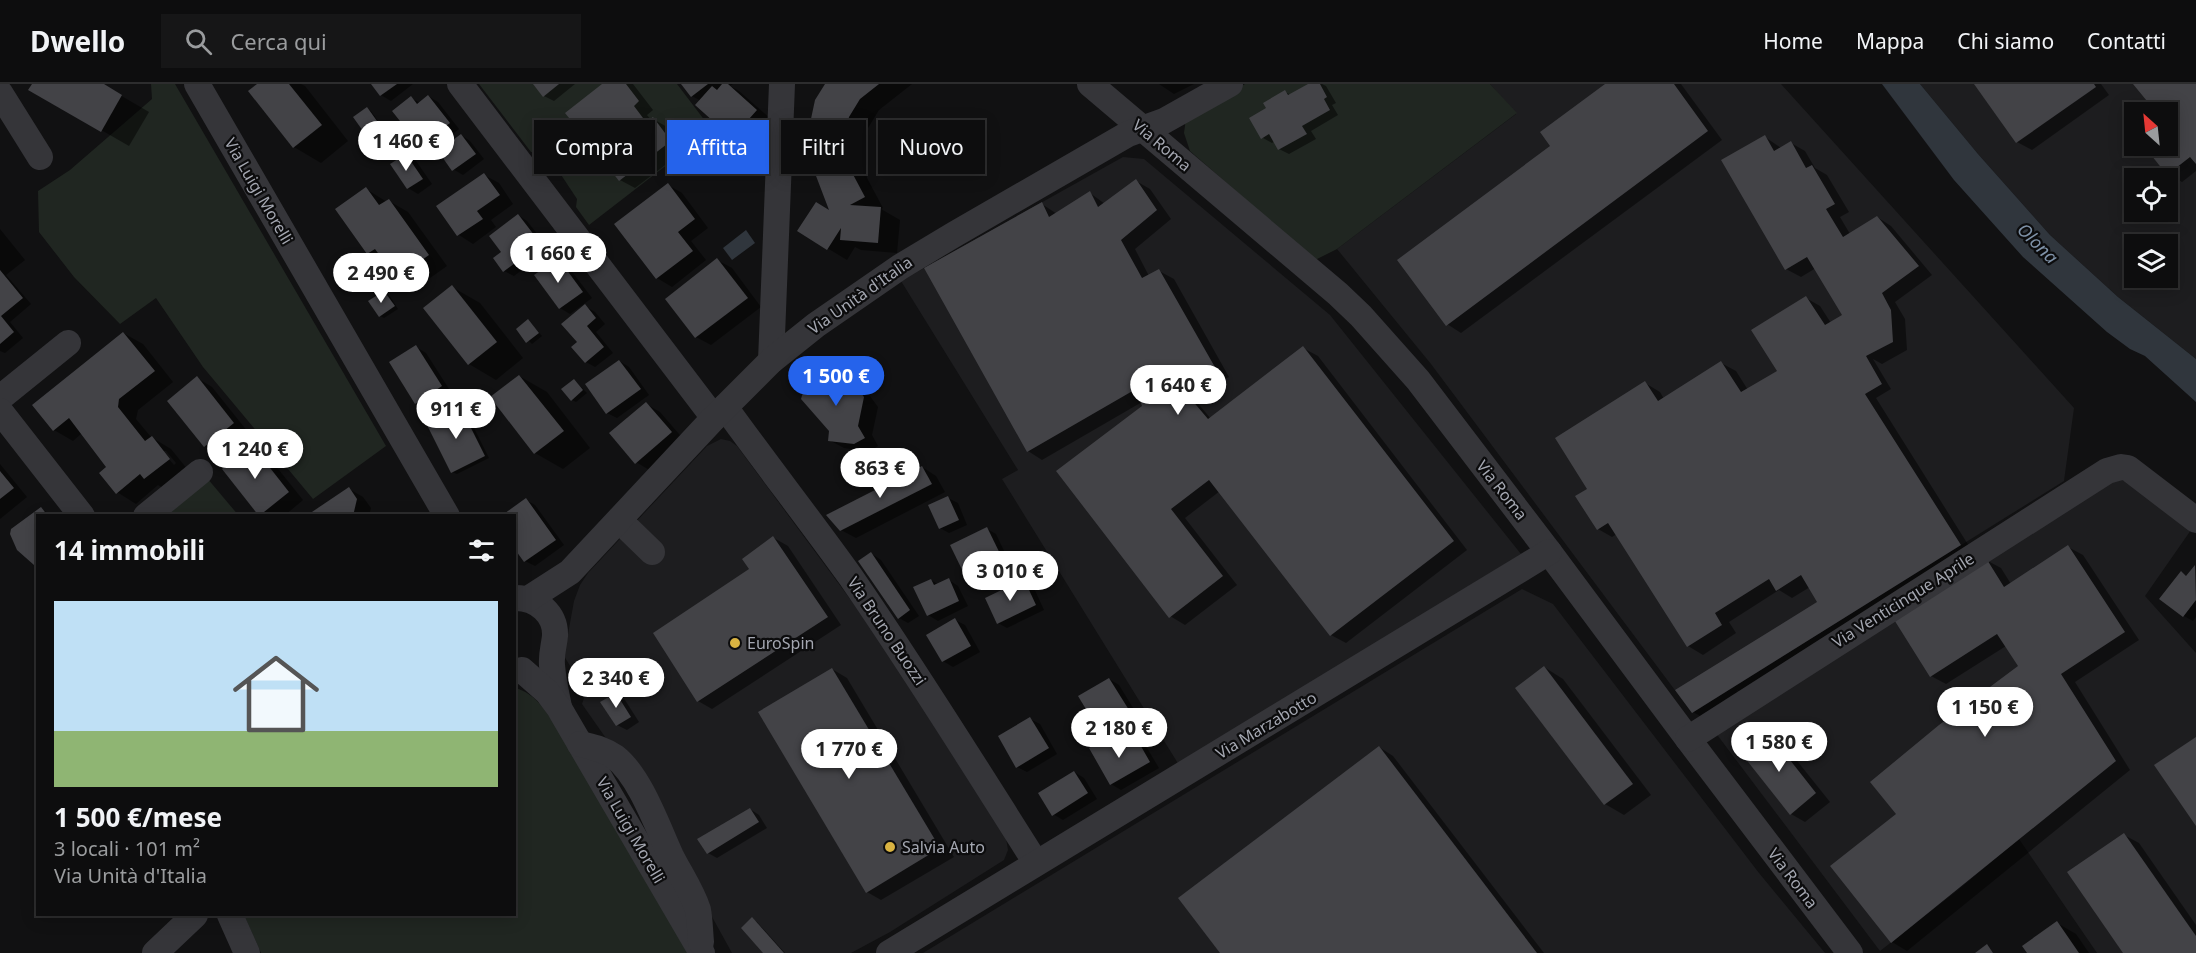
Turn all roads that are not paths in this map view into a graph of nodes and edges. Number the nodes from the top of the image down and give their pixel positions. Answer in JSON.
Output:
{"nodes":[{"id":1,"x":197,"y":84,"type":"edge"},
{"id":2,"x":460,"y":84,"type":"edge"},
{"id":3,"x":782,"y":84,"type":"edge"},
{"id":4,"x":1090,"y":84,"type":"edge"},
{"id":5,"x":1230,"y":84,"type":"edge"},
{"id":6,"x":0,"y":93,"type":"edge"},
{"id":7,"x":1144,"y":128,"type":"junction"},
{"id":8,"x":40,"y":157,"type":"dead end"},
{"id":9,"x":68,"y":343,"type":"dead end"},
{"id":10,"x":771,"y":361,"type":"junction"},
{"id":11,"x":0,"y":399,"type":"edge"},
{"id":12,"x":0,"y":411,"type":"edge"},
{"id":13,"x":719,"y":413,"type":"junction"},
{"id":14,"x":200,"y":472,"type":"dead end"},
{"id":15,"x":80,"y":514,"type":"edge"},
{"id":16,"x":148,"y":514,"type":"edge"},
{"id":17,"x":446,"y":514,"type":"edge"},
{"id":18,"x":619,"y":520,"type":"junction"},
{"id":19,"x":2196,"y":520,"type":"edge"},
{"id":20,"x":652,"y":552,"type":"dead end"},
{"id":21,"x":1550,"y":552,"type":"junction"},
{"id":22,"x":570,"y":572,"type":"junction"},
{"id":23,"x":521,"y":599,"type":"edge"},
{"id":24,"x":553,"y":637,"type":"junction"},
{"id":25,"x":516,"y":670,"type":"edge"},
{"id":26,"x":559,"y":708,"type":"junction"},
{"id":27,"x":1688,"y":739,"type":"junction"},
{"id":28,"x":1036,"y":863,"type":"junction"},
{"id":29,"x":194,"y":916,"type":"edge"},
{"id":30,"x":230,"y":916,"type":"edge"},
{"id":31,"x":702,"y":952,"type":"edge"},
{"id":32,"x":154,"y":953,"type":"edge"},
{"id":33,"x":247,"y":953,"type":"edge"},
{"id":34,"x":889,"y":953,"type":"edge"},
{"id":35,"x":1850,"y":953,"type":"edge"}],
"edges":[{"from":1,"to":17,"type":"street","name":"Via Luigi Morelli"},
{"from":2,"to":13,"type":"street","name":"Via Bruno Buozzi"},
{"from":3,"to":10,"type":"street"},
{"from":4,"to":7,"type":"street","name":"Via Roma"},
{"from":5,"to":7,"type":"street","name":"Via Unità d'Italia"},
{"from":6,"to":8,"type":"street"},
{"from":7,"to":10,"type":"street","name":"Via Unità d'Italia"},
{"from":7,"to":21,"type":"street","name":"Via Roma"},
{"from":9,"to":11,"type":"street"},
{"from":10,"to":13,"type":"street","name":"Via Unità d'Italia"},
{"from":12,"to":15,"type":"street"},
{"from":13,"to":18,"type":"street","name":"Via Unità d'Italia"},
{"from":13,"to":28,"type":"street","name":"Via Bruno Buozzi"},
{"from":14,"to":16,"type":"street"},
{"from":18,"to":20,"type":"street"},
{"from":18,"to":22,"type":"street","name":"Via Unità d'Italia"},
{"from":19,"to":27,"type":"street","name":"Via Venticinque Aprile"},
{"from":21,"to":27,"type":"street","name":"Via Roma"},
{"from":21,"to":28,"type":"street","name":"Via Marzabotto"},
{"from":22,"to":23,"type":"street","name":"Via Unità d'Italia"},
{"from":22,"to":24,"type":"street","name":"Via Unità d'Italia"},
{"from":23,"to":24,"type":"street"},
{"from":24,"to":25,"type":"street","name":"Via Luigi Morelli"},
{"from":24,"to":26,"type":"street","name":"Via Luigi Morelli"},
{"from":25,"to":26,"type":"street","name":"Via Luigi Morelli"},
{"from":26,"to":31,"type":"street","name":"Via Luigi Morelli"},
{"from":27,"to":35,"type":"street","name":"Via Roma"},
{"from":28,"to":34,"type":"street","name":"Via Marzabotto"},
{"from":29,"to":32,"type":"street"},
{"from":30,"to":33,"type":"street"}]}
